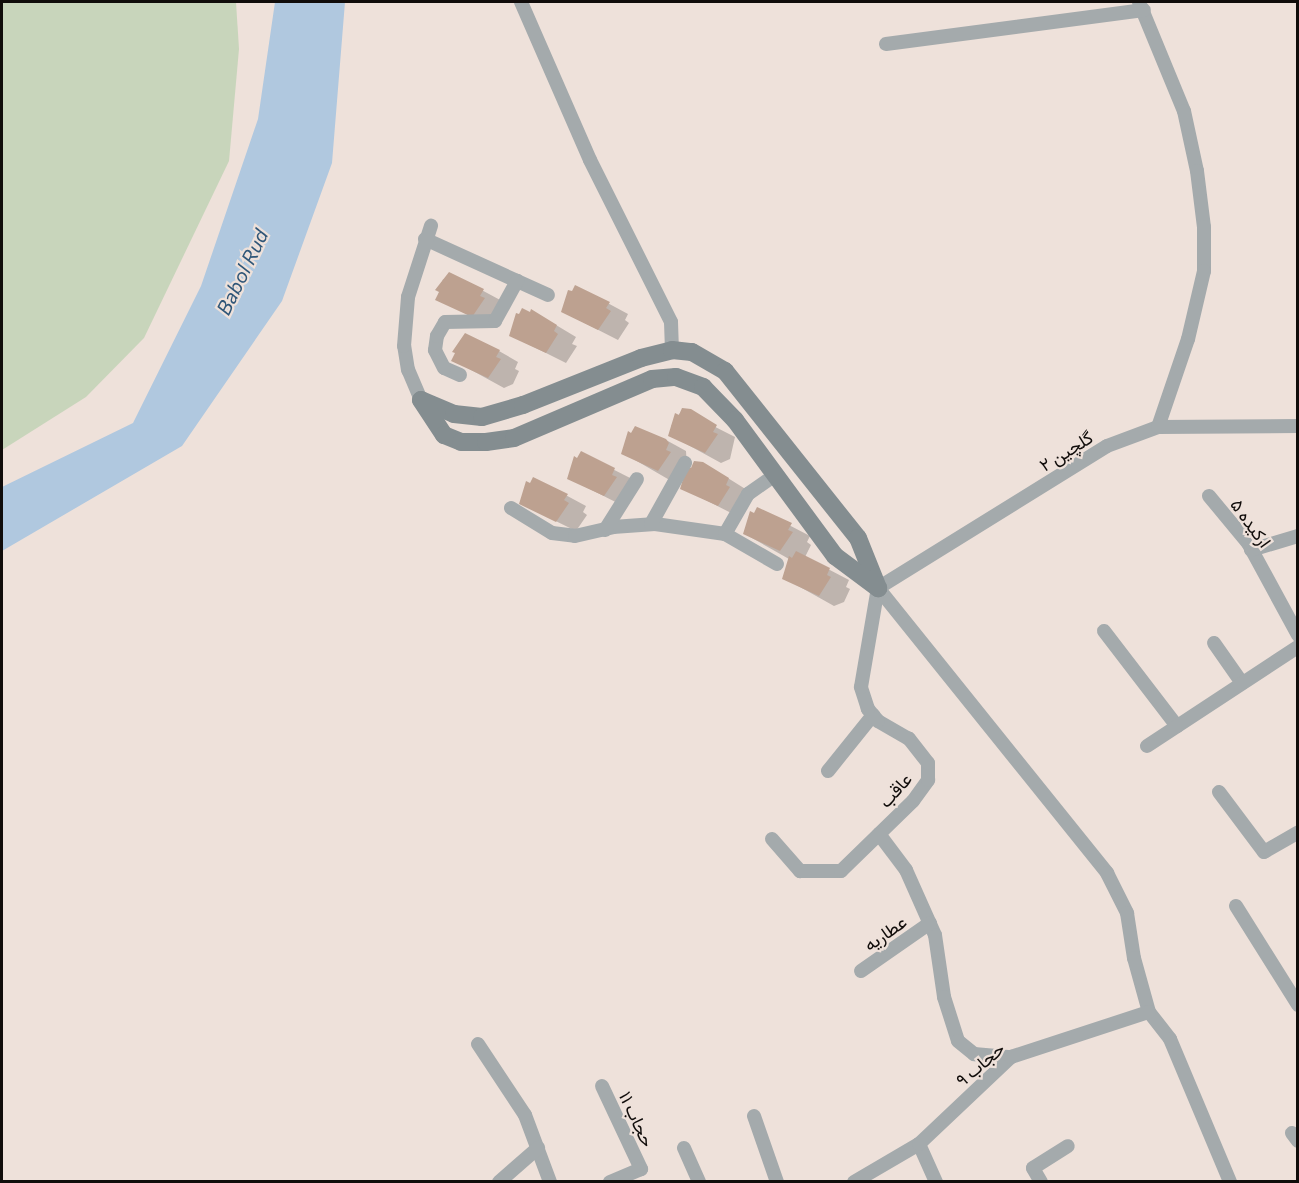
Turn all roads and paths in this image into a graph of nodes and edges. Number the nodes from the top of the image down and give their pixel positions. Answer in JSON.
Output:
{"nodes":[{"id":1,"x":521,"y":2,"type":"edge"},
{"id":2,"x":1142,"y":6,"type":"edge"},
{"id":3,"x":886,"y":44,"type":"dead end"},
{"id":4,"x":431,"y":226,"type":"dead end"},
{"id":5,"x":425,"y":239,"type":"junction"},
{"id":6,"x":517,"y":281,"type":"junction"},
{"id":7,"x":548,"y":295,"type":"dead end"},
{"id":8,"x":672,"y":350,"type":"junction"},
{"id":9,"x":460,"y":375,"type":"dead end"},
{"id":10,"x":421,"y":400,"type":"junction"},
{"id":11,"x":755,"y":408,"type":"junction"},
{"id":12,"x":735,"y":420,"type":"junction"},
{"id":13,"x":1298,"y":426,"type":"edge"},
{"id":14,"x":1158,"y":427,"type":"junction"},
{"id":15,"x":685,"y":463,"type":"dead end"},
{"id":16,"x":776,"y":476,"type":"junction"},
{"id":17,"x":637,"y":479,"type":"dead end"},
{"id":18,"x":1209,"y":496,"type":"dead end"},
{"id":19,"x":511,"y":508,"type":"dead end"},
{"id":20,"x":651,"y":524,"type":"junction"},
{"id":21,"x":605,"y":530,"type":"junction"},
{"id":22,"x":725,"y":534,"type":"junction"},
{"id":23,"x":1298,"y":536,"type":"edge"},
{"id":24,"x":1251,"y":550,"type":"junction"},
{"id":25,"x":777,"y":564,"type":"dead end"},
{"id":26,"x":878,"y":588,"type":"junction"},
{"id":27,"x":1104,"y":631,"type":"dead end"},
{"id":28,"x":1298,"y":634,"type":"edge"},
{"id":29,"x":1214,"y":643,"type":"dead end"},
{"id":30,"x":1298,"y":647,"type":"edge"},
{"id":31,"x":1242,"y":683,"type":"junction"},
{"id":32,"x":873,"y":715,"type":"junction"},
{"id":33,"x":1177,"y":726,"type":"junction"},
{"id":34,"x":1147,"y":746,"type":"dead end"},
{"id":35,"x":828,"y":771,"type":"dead end"},
{"id":36,"x":1219,"y":792,"type":"dead end"},
{"id":37,"x":1298,"y":832,"type":"edge"},
{"id":38,"x":879,"y":834,"type":"junction"},
{"id":39,"x":772,"y":839,"type":"dead end"},
{"id":40,"x":1236,"y":906,"type":"dead end"},
{"id":41,"x":930,"y":923,"type":"junction"},
{"id":42,"x":861,"y":971,"type":"dead end"},
{"id":43,"x":1298,"y":1005,"type":"edge"},
{"id":44,"x":1149,"y":1012,"type":"junction"},
{"id":45,"x":478,"y":1044,"type":"dead end"},
{"id":46,"x":1011,"y":1057,"type":"junction"},
{"id":47,"x":602,"y":1086,"type":"dead end"},
{"id":48,"x":754,"y":1116,"type":"dead end"},
{"id":49,"x":919,"y":1144,"type":"junction"},
{"id":50,"x":1068,"y":1146,"type":"dead end"},
{"id":51,"x":538,"y":1148,"type":"junction"},
{"id":52,"x":684,"y":1148,"type":"dead end"},
{"id":53,"x":499,"y":1182,"type":"edge"},
{"id":54,"x":550,"y":1182,"type":"edge"},
{"id":55,"x":610,"y":1182,"type":"edge"},
{"id":56,"x":699,"y":1182,"type":"edge"},
{"id":57,"x":777,"y":1182,"type":"edge"},
{"id":58,"x":854,"y":1182,"type":"edge"},
{"id":59,"x":936,"y":1182,"type":"edge"},
{"id":60,"x":1041,"y":1182,"type":"edge"},
{"id":61,"x":1230,"y":1182,"type":"edge"}],
"edges":[{"from":1,"to":8,"type":"street"},
{"from":2,"to":3,"type":"street"},
{"from":2,"to":14,"type":"street"},
{"from":4,"to":5,"type":"street"},
{"from":5,"to":6,"type":"street"},
{"from":5,"to":10,"type":"street"},
{"from":6,"to":7,"type":"street"},
{"from":6,"to":9,"type":"street"},
{"from":8,"to":10,"type":"street"},
{"from":8,"to":11,"type":"street"},
{"from":10,"to":12,"type":"street"},
{"from":11,"to":12,"type":"street"},
{"from":11,"to":26,"type":"street"},
{"from":12,"to":16,"type":"street"},
{"from":13,"to":14,"type":"street","name":"گلچین ۲"},
{"from":14,"to":26,"type":"street","name":"گلچین ۲"},
{"from":15,"to":20,"type":"street"},
{"from":16,"to":22,"type":"street"},
{"from":16,"to":26,"type":"street"},
{"from":17,"to":21,"type":"street"},
{"from":18,"to":24,"type":"street","name":"ارکیده ۵"},
{"from":19,"to":21,"type":"street"},
{"from":20,"to":21,"type":"street"},
{"from":20,"to":22,"type":"street"},
{"from":22,"to":25,"type":"street"},
{"from":23,"to":24,"type":"street"},
{"from":24,"to":28,"type":"street","name":"ارکیده ۵"},
{"from":26,"to":32,"type":"street","name":"عاقب"},
{"from":26,"to":44,"type":"street"},
{"from":27,"to":33,"type":"street"},
{"from":29,"to":31,"type":"street"},
{"from":30,"to":31,"type":"street"},
{"from":31,"to":33,"type":"street"},
{"from":32,"to":35,"type":"street"},
{"from":32,"to":38,"type":"street","name":"عاقب"},
{"from":33,"to":34,"type":"street"},
{"from":36,"to":37,"type":"street"},
{"from":38,"to":39,"type":"street","name":"عاقب"},
{"from":38,"to":41,"type":"street"},
{"from":40,"to":43,"type":"street"},
{"from":41,"to":42,"type":"street","name":"عطاریه"},
{"from":41,"to":46,"type":"street"},
{"from":44,"to":46,"type":"street","name":"حجاب ۹"},
{"from":44,"to":61,"type":"street"},
{"from":45,"to":51,"type":"street"},
{"from":46,"to":49,"type":"street","name":"حجاب ۹"},
{"from":47,"to":55,"type":"street","name":"حجاب ۱۱"},
{"from":48,"to":57,"type":"street"},
{"from":49,"to":58,"type":"street","name":"حجاب ۹"},
{"from":49,"to":59,"type":"street"},
{"from":50,"to":60,"type":"street"},
{"from":51,"to":53,"type":"street"},
{"from":51,"to":54,"type":"street"},
{"from":52,"to":56,"type":"street"}]}
